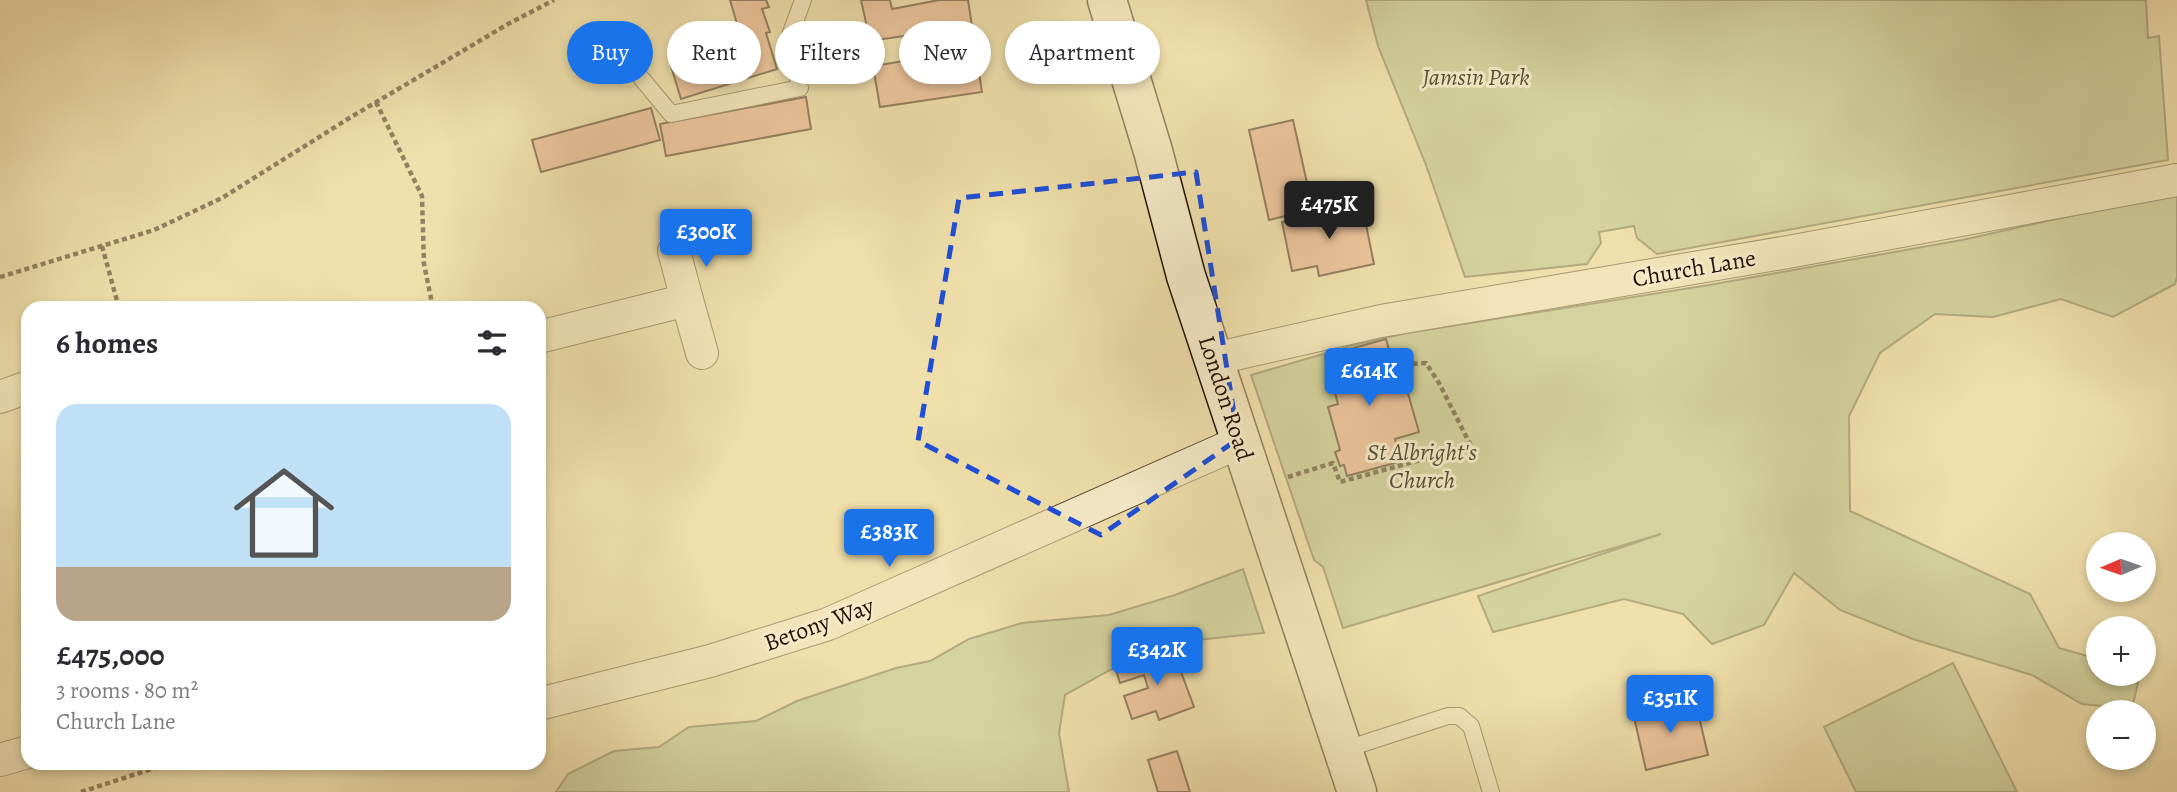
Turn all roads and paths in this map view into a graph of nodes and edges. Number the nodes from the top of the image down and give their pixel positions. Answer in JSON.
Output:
{"nodes":[{"id":1,"x":554,"y":0,"type":"edge"},
{"id":2,"x":803,"y":0,"type":"edge"},
{"id":3,"x":1107,"y":0,"type":"edge"},
{"id":4,"x":646,"y":84,"type":"edge"},
{"id":5,"x":376,"y":102,"type":"junction"},
{"id":6,"x":2177,"y":180,"type":"edge"},
{"id":7,"x":102,"y":246,"type":"junction"},
{"id":8,"x":674,"y":251,"type":"dead end"},
{"id":9,"x":0,"y":277,"type":"edge"},
{"id":10,"x":687,"y":300,"type":"junction"},
{"id":11,"x":117,"y":301,"type":"edge"},
{"id":12,"x":432,"y":301,"type":"edge"},
{"id":13,"x":1381,"y":321,"type":"junction"},
{"id":14,"x":546,"y":335,"type":"edge"},
{"id":15,"x":702,"y":353,"type":"dead end"},
{"id":16,"x":1213,"y":359,"type":"junction"},
{"id":17,"x":21,"y":390,"type":"edge"},
{"id":18,"x":0,"y":397,"type":"edge"},
{"id":19,"x":1240,"y":442,"type":"junction"},
{"id":20,"x":1258,"y":496,"type":"junction"},
{"id":21,"x":546,"y":702,"type":"edge"},
{"id":22,"x":1343,"y":750,"type":"junction"},
{"id":23,"x":21,"y":754,"type":"edge"},
{"id":24,"x":0,"y":760,"type":"edge"},
{"id":25,"x":149,"y":770,"type":"edge"},
{"id":26,"x":81,"y":792,"type":"edge"},
{"id":27,"x":1357,"y":792,"type":"edge"},
{"id":28,"x":1491,"y":792,"type":"edge"}],
"edges":[{"from":1,"to":5,"type":"path"},
{"from":2,"to":4,"type":"lane"},
{"from":3,"to":16,"type":"main road","name":"London Road"},
{"from":5,"to":7,"type":"path"},
{"from":5,"to":12,"type":"path"},
{"from":6,"to":13,"type":"street","name":"Church Lane"},
{"from":7,"to":9,"type":"path"},
{"from":7,"to":11,"type":"path"},
{"from":8,"to":10,"type":"street"},
{"from":10,"to":14,"type":"street"},
{"from":10,"to":15,"type":"street"},
{"from":13,"to":16,"type":"street","name":"Church Lane"},
{"from":13,"to":20,"type":"path"},
{"from":16,"to":19,"type":"main road","name":"London Road"},
{"from":17,"to":18,"type":"street"},
{"from":19,"to":20,"type":"main road","name":"London Road"},
{"from":19,"to":21,"type":"street","name":"Betony Way"},
{"from":20,"to":22,"type":"main road","name":"London Road"},
{"from":22,"to":27,"type":"main road","name":"London Road"},
{"from":22,"to":28,"type":"lane"},
{"from":23,"to":24,"type":"street"},
{"from":25,"to":26,"type":"path"}]}
